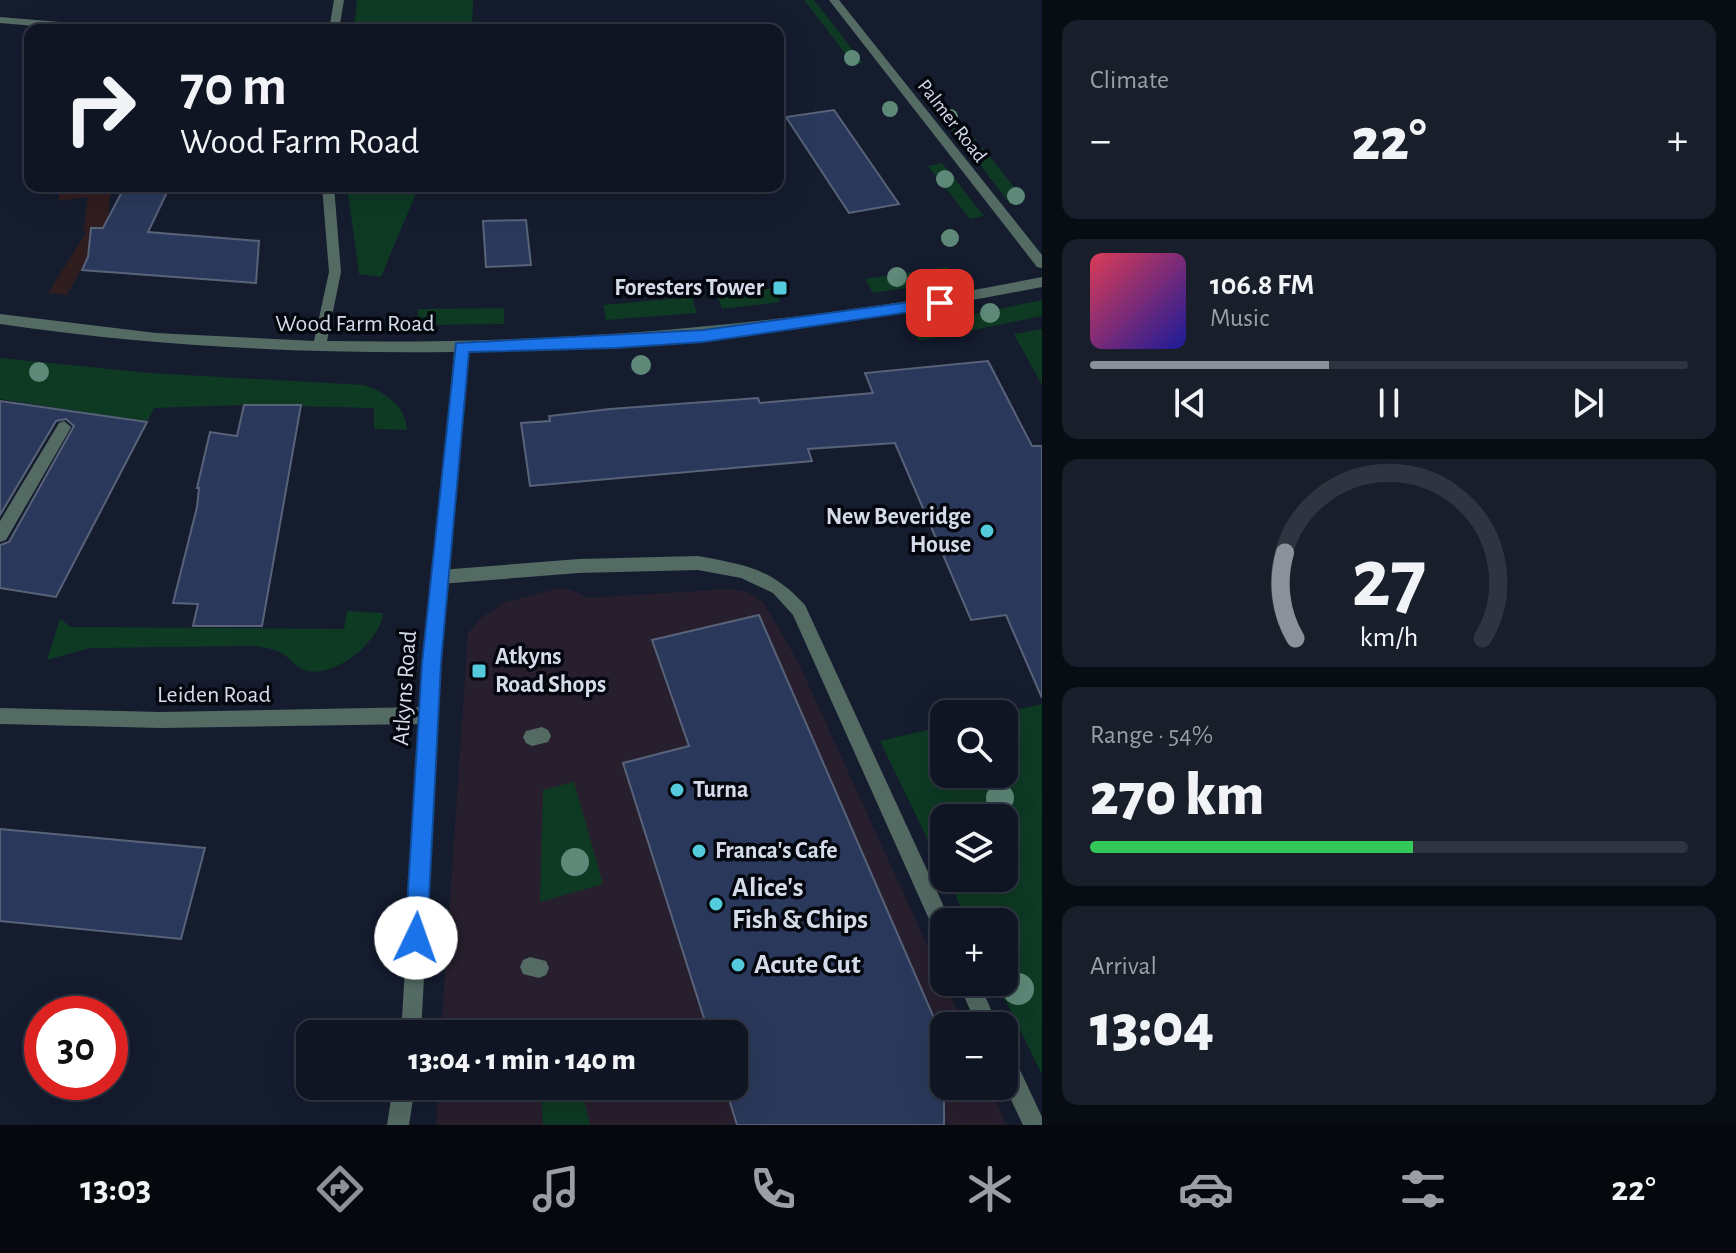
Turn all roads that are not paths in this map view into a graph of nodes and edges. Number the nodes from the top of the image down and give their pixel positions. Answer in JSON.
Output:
{"nodes":[{"id":1,"x":339,"y":0,"type":"edge"},
{"id":2,"x":834,"y":0,"type":"edge"},
{"id":3,"x":0,"y":20,"type":"edge"},
{"id":4,"x":48,"y":24,"type":"edge"},
{"id":5,"x":335,"y":24,"type":"edge"},
{"id":6,"x":328,"y":192,"type":"edge"},
{"id":7,"x":1042,"y":264,"type":"edge"},
{"id":8,"x":1042,"y":282,"type":"edge"},
{"id":9,"x":0,"y":319,"type":"edge"},
{"id":10,"x":319,"y":347,"type":"junction"},
{"id":11,"x":461,"y":347,"type":"junction"},
{"id":12,"x":64,"y":427,"type":"dead end"},
{"id":13,"x":0,"y":535,"type":"edge"},
{"id":14,"x":440,"y":577,"type":"junction"},
{"id":15,"x":428,"y":715,"type":"junction"},
{"id":16,"x":0,"y":716,"type":"edge"},
{"id":17,"x":934,"y":908,"type":"edge"},
{"id":18,"x":412,"y":1020,"type":"edge"},
{"id":19,"x":1018,"y":1091,"type":"edge"},
{"id":20,"x":402,"y":1100,"type":"edge"},
{"id":21,"x":398,"y":1125,"type":"edge"},
{"id":22,"x":1034,"y":1125,"type":"edge"}],
"edges":[{"from":1,"to":5,"type":"street"},
{"from":2,"to":7,"type":"street","name":"Palmer Road"},
{"from":3,"to":4,"type":"street"},
{"from":6,"to":10,"type":"street"},
{"from":8,"to":11,"type":"street","name":"Wood Farm Road"},
{"from":9,"to":10,"type":"street","name":"Wood Farm Road"},
{"from":10,"to":11,"type":"street","name":"Wood Farm Road"},
{"from":11,"to":14,"type":"street","name":"Atkyns Road"},
{"from":12,"to":13,"type":"street"},
{"from":14,"to":15,"type":"street","name":"Atkyns Road"},
{"from":14,"to":17,"type":"street"},
{"from":15,"to":16,"type":"street","name":"Leiden Road"},
{"from":15,"to":18,"type":"street","name":"Atkyns Road"},
{"from":19,"to":22,"type":"street"},
{"from":20,"to":21,"type":"street"}]}
